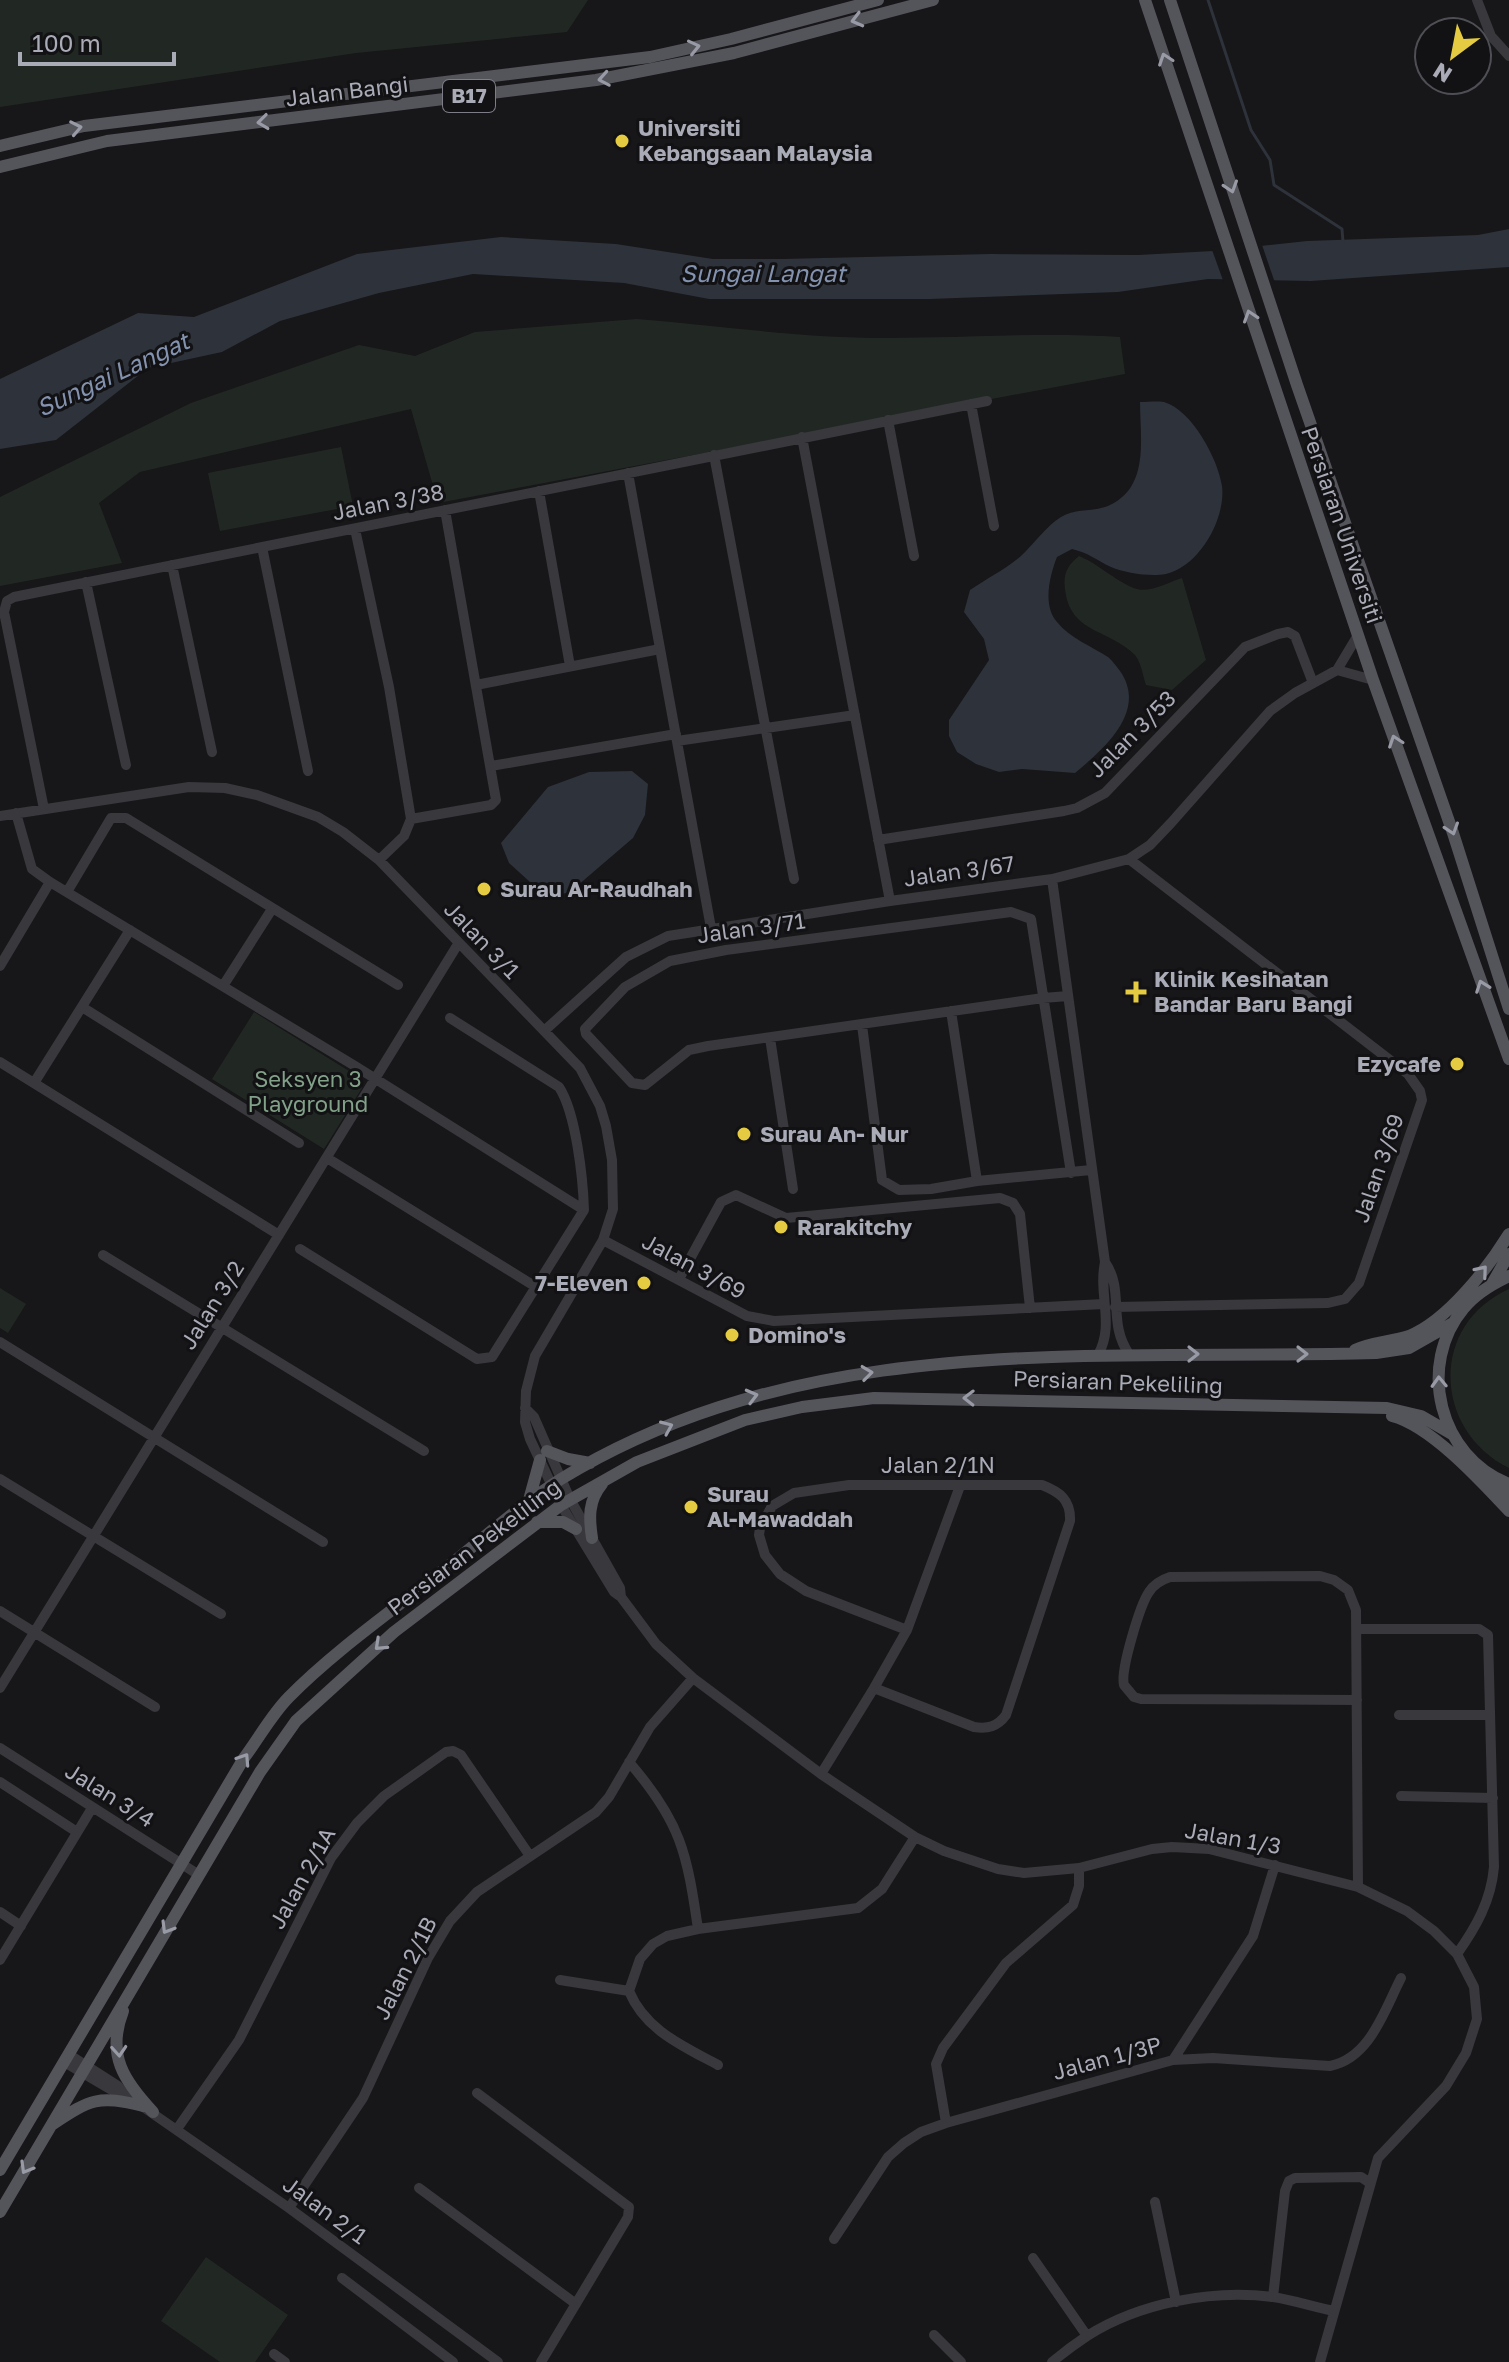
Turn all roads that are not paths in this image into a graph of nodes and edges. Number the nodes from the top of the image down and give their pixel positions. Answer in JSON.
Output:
{"nodes":[{"id":1,"x":878,"y":0,"type":"edge"},
{"id":2,"x":933,"y":0,"type":"edge"},
{"id":3,"x":1145,"y":0,"type":"edge"},
{"id":4,"x":1170,"y":0,"type":"edge"},
{"id":5,"x":1477,"y":0,"type":"edge"},
{"id":6,"x":1509,"y":56,"type":"edge"},
{"id":7,"x":0,"y":146,"type":"edge"},
{"id":8,"x":0,"y":167,"type":"edge"},
{"id":9,"x":987,"y":401,"type":"dead end"},
{"id":10,"x":971,"y":404,"type":"junction"},
{"id":11,"x":888,"y":420,"type":"junction"},
{"id":12,"x":802,"y":437,"type":"junction"},
{"id":13,"x":714,"y":455,"type":"junction"},
{"id":14,"x":628,"y":473,"type":"junction"},
{"id":15,"x":539,"y":491,"type":"junction"},
{"id":16,"x":445,"y":510,"type":"junction"},
{"id":17,"x":994,"y":526,"type":"dead end"},
{"id":18,"x":355,"y":529,"type":"junction"},
{"id":19,"x":262,"y":547,"type":"junction"},
{"id":20,"x":914,"y":556,"type":"dead end"},
{"id":21,"x":172,"y":565,"type":"junction"},
{"id":22,"x":86,"y":582,"type":"junction"},
{"id":23,"x":1358,"y":635,"type":"junction"},
{"id":24,"x":660,"y":649,"type":"junction"},
{"id":25,"x":570,"y":666,"type":"junction"},
{"id":26,"x":1337,"y":670,"type":"junction"},
{"id":27,"x":1373,"y":680,"type":"junction"},
{"id":28,"x":1313,"y":683,"type":"junction"},
{"id":29,"x":476,"y":685,"type":"junction"},
{"id":30,"x":855,"y":715,"type":"junction"},
{"id":31,"x":765,"y":728,"type":"junction"},
{"id":32,"x":676,"y":737,"type":"junction"},
{"id":33,"x":212,"y":752,"type":"dead end"},
{"id":34,"x":126,"y":765,"type":"dead end"},
{"id":35,"x":491,"y":766,"type":"junction"},
{"id":36,"x":308,"y":771,"type":"dead end"},
{"id":37,"x":44,"y":809,"type":"junction"},
{"id":38,"x":16,"y":813,"type":"junction"},
{"id":39,"x":0,"y":816,"type":"edge"},
{"id":40,"x":411,"y":819,"type":"junction"},
{"id":41,"x":878,"y":840,"type":"junction"},
{"id":42,"x":1129,"y":859,"type":"junction"},
{"id":43,"x":379,"y":860,"type":"junction"},
{"id":44,"x":794,"y":879,"type":"dead end"},
{"id":45,"x":1052,"y":879,"type":"junction"},
{"id":46,"x":50,"y":882,"type":"junction"},
{"id":47,"x":67,"y":892,"type":"junction"},
{"id":48,"x":890,"y":901,"type":"junction"},
{"id":49,"x":272,"y":909,"type":"junction"},
{"id":50,"x":711,"y":928,"type":"junction"},
{"id":51,"x":130,"y":930,"type":"junction"},
{"id":52,"x":458,"y":944,"type":"junction"},
{"id":53,"x":0,"y":966,"type":"edge"},
{"id":54,"x":398,"y":985,"type":"dead end"},
{"id":55,"x":223,"y":986,"type":"junction"},
{"id":56,"x":1068,"y":996,"type":"junction"},
{"id":57,"x":1043,"y":998,"type":"junction"},
{"id":58,"x":82,"y":1007,"type":"junction"},
{"id":59,"x":1509,"y":1009,"type":"edge"},
{"id":60,"x":951,"y":1011,"type":"junction"},
{"id":61,"x":450,"y":1018,"type":"dead end"},
{"id":62,"x":862,"y":1025,"type":"junction"},
{"id":63,"x":544,"y":1031,"type":"junction"},
{"id":64,"x":770,"y":1038,"type":"junction"},
{"id":65,"x":1508,"y":1059,"type":"edge"},
{"id":66,"x":0,"y":1062,"type":"edge"},
{"id":67,"x":376,"y":1079,"type":"junction"},
{"id":68,"x":34,"y":1083,"type":"junction"},
{"id":69,"x":299,"y":1143,"type":"dead end"},
{"id":70,"x":327,"y":1158,"type":"junction"},
{"id":71,"x":1091,"y":1170,"type":"junction"},
{"id":72,"x":1071,"y":1173,"type":"junction"},
{"id":73,"x":977,"y":1181,"type":"junction"},
{"id":74,"x":793,"y":1189,"type":"dead end"},
{"id":75,"x":584,"y":1210,"type":"junction"},
{"id":76,"x":1509,"y":1234,"type":"edge"},
{"id":77,"x":279,"y":1235,"type":"junction"},
{"id":78,"x":603,"y":1240,"type":"junction"},
{"id":79,"x":300,"y":1249,"type":"dead end"},
{"id":80,"x":1509,"y":1254,"type":"edge"},
{"id":81,"x":103,"y":1255,"type":"dead end"},
{"id":82,"x":1509,"y":1276,"type":"edge"},
{"id":83,"x":679,"y":1279,"type":"junction"},
{"id":84,"x":1492,"y":1284,"type":"junction"},
{"id":85,"x":536,"y":1287,"type":"junction"},
{"id":86,"x":1110,"y":1306,"type":"junction"},
{"id":87,"x":1030,"y":1308,"type":"junction"},
{"id":88,"x":1453,"y":1323,"type":"junction"},
{"id":89,"x":222,"y":1328,"type":"junction"},
{"id":90,"x":0,"y":1342,"type":"edge"},
{"id":91,"x":1129,"y":1354,"type":"junction"},
{"id":92,"x":1348,"y":1354,"type":"junction"},
{"id":93,"x":1098,"y":1355,"type":"junction"},
{"id":94,"x":1357,"y":1407,"type":"junction"},
{"id":95,"x":1452,"y":1434,"type":"junction"},
{"id":96,"x":154,"y":1438,"type":"junction"},
{"id":97,"x":424,"y":1451,"type":"dead end"},
{"id":98,"x":544,"y":1456,"type":"junction"},
{"id":99,"x":590,"y":1463,"type":"junction"},
{"id":100,"x":1486,"y":1472,"type":"junction"},
{"id":101,"x":0,"y":1479,"type":"edge"},
{"id":102,"x":603,"y":1481,"type":"junction"},
{"id":103,"x":556,"y":1482,"type":"junction"},
{"id":104,"x":1509,"y":1484,"type":"edge"},
{"id":105,"x":960,"y":1486,"type":"junction"},
{"id":106,"x":1509,"y":1497,"type":"edge"},
{"id":107,"x":566,"y":1502,"type":"junction"},
{"id":108,"x":528,"y":1503,"type":"junction"},
{"id":109,"x":1509,"y":1511,"type":"edge"},
{"id":110,"x":535,"y":1523,"type":"junction"},
{"id":111,"x":576,"y":1529,"type":"junction"},
{"id":112,"x":93,"y":1536,"type":"junction"},
{"id":113,"x":592,"y":1538,"type":"junction"},
{"id":114,"x":323,"y":1542,"type":"dead end"},
{"id":115,"x":621,"y":1597,"type":"junction"},
{"id":116,"x":0,"y":1611,"type":"edge"},
{"id":117,"x":221,"y":1614,"type":"dead end"},
{"id":118,"x":1357,"y":1629,"type":"junction"},
{"id":119,"x":907,"y":1630,"type":"junction"},
{"id":120,"x":34,"y":1632,"type":"junction"},
{"id":121,"x":693,"y":1678,"type":"junction"},
{"id":122,"x":0,"y":1688,"type":"edge"},
{"id":123,"x":874,"y":1688,"type":"junction"},
{"id":124,"x":1357,"y":1700,"type":"junction"},
{"id":125,"x":155,"y":1707,"type":"dead end"},
{"id":126,"x":1399,"y":1715,"type":"dead end"},
{"id":127,"x":1490,"y":1715,"type":"junction"},
{"id":128,"x":0,"y":1748,"type":"edge"},
{"id":129,"x":629,"y":1762,"type":"junction"},
{"id":130,"x":821,"y":1774,"type":"junction"},
{"id":131,"x":0,"y":1782,"type":"edge"},
{"id":132,"x":1401,"y":1796,"type":"dead end"},
{"id":133,"x":1493,"y":1798,"type":"junction"},
{"id":134,"x":92,"y":1808,"type":"junction"},
{"id":135,"x":77,"y":1832,"type":"junction"},
{"id":136,"x":915,"y":1837,"type":"junction"},
{"id":137,"x":530,"y":1856,"type":"junction"},
{"id":138,"x":181,"y":1864,"type":"junction"},
{"id":139,"x":1275,"y":1865,"type":"junction"},
{"id":140,"x":1079,"y":1868,"type":"junction"},
{"id":141,"x":199,"y":1875,"type":"junction"},
{"id":142,"x":1358,"y":1887,"type":"junction"},
{"id":143,"x":0,"y":1912,"type":"edge"},
{"id":144,"x":21,"y":1926,"type":"junction"},
{"id":145,"x":698,"y":1929,"type":"junction"},
{"id":146,"x":1457,"y":1954,"type":"junction"},
{"id":147,"x":0,"y":1960,"type":"edge"},
{"id":148,"x":1401,"y":1978,"type":"dead end"},
{"id":149,"x":560,"y":1980,"type":"dead end"},
{"id":150,"x":135,"y":1982,"type":"junction"},
{"id":151,"x":629,"y":1991,"type":"junction"},
{"id":152,"x":66,"y":2058,"type":"junction"},
{"id":153,"x":1173,"y":2060,"type":"junction"},
{"id":154,"x":718,"y":2065,"type":"dead end"},
{"id":155,"x":84,"y":2069,"type":"junction"},
{"id":156,"x":477,"y":2093,"type":"dead end"},
{"id":157,"x":148,"y":2109,"type":"junction"},
{"id":158,"x":946,"y":2123,"type":"junction"},
{"id":159,"x":51,"y":2126,"type":"junction"},
{"id":160,"x":177,"y":2129,"type":"junction"},
{"id":161,"x":0,"y":2170,"type":"edge"},
{"id":162,"x":1370,"y":2183,"type":"junction"},
{"id":163,"x":419,"y":2188,"type":"dead end"},
{"id":164,"x":1155,"y":2202,"type":"dead end"},
{"id":165,"x":289,"y":2208,"type":"junction"},
{"id":166,"x":0,"y":2212,"type":"edge"},
{"id":167,"x":834,"y":2239,"type":"dead end"},
{"id":168,"x":1033,"y":2258,"type":"dead end"},
{"id":169,"x":342,"y":2278,"type":"dead end"},
{"id":170,"x":1273,"y":2297,"type":"junction"},
{"id":171,"x":1176,"y":2302,"type":"junction"},
{"id":172,"x":576,"y":2304,"type":"junction"},
{"id":173,"x":1334,"y":2311,"type":"junction"},
{"id":174,"x":934,"y":2335,"type":"dead end"},
{"id":175,"x":1087,"y":2336,"type":"junction"},
{"id":176,"x":274,"y":2354,"type":"dead end"},
{"id":177,"x":285,"y":2362,"type":"edge"},
{"id":178,"x":453,"y":2362,"type":"edge"},
{"id":179,"x":498,"y":2362,"type":"edge"},
{"id":180,"x":541,"y":2362,"type":"edge"},
{"id":181,"x":961,"y":2362,"type":"edge"},
{"id":182,"x":1052,"y":2362,"type":"edge"},
{"id":183,"x":1320,"y":2362,"type":"edge"}],
"edges":[{"from":7,"to":1,"type":"main road","name":"Jalan Bangi","number":"B17","one_way":true},
{"from":2,"to":8,"type":"main road","name":"Jalan Bangi","number":"B17","one_way":true},
{"from":23,"to":3,"type":"main road","name":"Persiaran Universiti","one_way":true},
{"from":4,"to":59,"type":"main road","name":"Persiaran Universiti","one_way":true},
{"from":5,"to":6,"type":"street"},
{"from":9,"to":10,"type":"street","name":"Jalan 3/38"},
{"from":10,"to":11,"type":"street","name":"Jalan 3/38"},
{"from":10,"to":17,"type":"street"},
{"from":11,"to":12,"type":"street","name":"Jalan 3/38"},
{"from":11,"to":20,"type":"street"},
{"from":12,"to":13,"type":"street","name":"Jalan 3/38"},
{"from":12,"to":30,"type":"street"},
{"from":13,"to":14,"type":"street","name":"Jalan 3/38"},
{"from":13,"to":31,"type":"street"},
{"from":14,"to":15,"type":"street","name":"Jalan 3/38"},
{"from":14,"to":24,"type":"street"},
{"from":15,"to":16,"type":"street","name":"Jalan 3/38"},
{"from":15,"to":25,"type":"street"},
{"from":16,"to":18,"type":"street","name":"Jalan 3/38"},
{"from":16,"to":29,"type":"street"},
{"from":18,"to":19,"type":"street","name":"Jalan 3/38"},
{"from":18,"to":40,"type":"street"},
{"from":19,"to":21,"type":"street","name":"Jalan 3/38"},
{"from":19,"to":36,"type":"street"},
{"from":21,"to":22,"type":"street","name":"Jalan 3/38"},
{"from":21,"to":33,"type":"street"},
{"from":22,"to":34,"type":"street"},
{"from":22,"to":37,"type":"street","name":"Jalan 3/38"},
{"from":23,"to":26,"type":"street"},
{"from":23,"to":27,"type":"main road","name":"Persiaran Universiti"},
{"from":24,"to":25,"type":"street"},
{"from":24,"to":32,"type":"street"},
{"from":25,"to":29,"type":"street"},
{"from":26,"to":27,"type":"street"},
{"from":26,"to":28,"type":"street","name":"Jalan 3/67"},
{"from":65,"to":27,"type":"main road","name":"Persiaran Universiti","one_way":true},
{"from":28,"to":41,"type":"street","name":"Jalan 3/53"},
{"from":28,"to":42,"type":"street","name":"Jalan 3/67"},
{"from":29,"to":35,"type":"street"},
{"from":30,"to":31,"type":"street"},
{"from":30,"to":41,"type":"street"},
{"from":31,"to":32,"type":"street"},
{"from":31,"to":44,"type":"street"},
{"from":32,"to":35,"type":"street"},
{"from":32,"to":50,"type":"street"},
{"from":35,"to":40,"type":"street"},
{"from":37,"to":38,"type":"street","name":"Jalan 3/1"},
{"from":37,"to":43,"type":"street","name":"Jalan 3/1"},
{"from":38,"to":39,"type":"street","name":"Jalan 3/1"},
{"from":38,"to":46,"type":"street"},
{"from":40,"to":43,"type":"street"},
{"from":41,"to":48,"type":"street"},
{"from":42,"to":45,"type":"street","name":"Jalan 3/67"},
{"from":42,"to":86,"type":"street","name":"Jalan 3/69"},
{"from":43,"to":52,"type":"street","name":"Jalan 3/1"},
{"from":45,"to":48,"type":"street","name":"Jalan 3/67"},
{"from":45,"to":56,"type":"street"},
{"from":46,"to":47,"type":"street"},
{"from":46,"to":53,"type":"street"},
{"from":47,"to":49,"type":"street"},
{"from":47,"to":51,"type":"street"},
{"from":48,"to":50,"type":"street","name":"Jalan 3/67"},
{"from":49,"to":54,"type":"street"},
{"from":49,"to":55,"type":"street"},
{"from":50,"to":63,"type":"street","name":"Jalan 3/67"},
{"from":51,"to":55,"type":"street"},
{"from":51,"to":58,"type":"street"},
{"from":52,"to":63,"type":"street","name":"Jalan 3/1"},
{"from":52,"to":67,"type":"street","name":"Jalan 3/2"},
{"from":55,"to":67,"type":"street"},
{"from":56,"to":57,"type":"street"},
{"from":56,"to":71,"type":"street"},
{"from":57,"to":60,"type":"street"},
{"from":57,"to":64,"type":"street","name":"Jalan 3/71"},
{"from":57,"to":72,"type":"street"},
{"from":58,"to":68,"type":"street"},
{"from":58,"to":69,"type":"street"},
{"from":60,"to":62,"type":"street"},
{"from":60,"to":73,"type":"street"},
{"from":61,"to":75,"type":"street"},
{"from":62,"to":64,"type":"street"},
{"from":62,"to":73,"type":"street"},
{"from":63,"to":78,"type":"street","name":"Jalan 3/1"},
{"from":64,"to":74,"type":"street"},
{"from":66,"to":68,"type":"street"},
{"from":67,"to":70,"type":"street","name":"Jalan 3/2"},
{"from":67,"to":75,"type":"street"},
{"from":68,"to":77,"type":"street"},
{"from":70,"to":77,"type":"street","name":"Jalan 3/2"},
{"from":70,"to":85,"type":"street"},
{"from":71,"to":72,"type":"street"},
{"from":71,"to":86,"type":"street"},
{"from":72,"to":73,"type":"street"},
{"from":75,"to":85,"type":"street"},
{"from":92,"to":76,"type":"main road","one_way":true},
{"from":77,"to":89,"type":"street","name":"Jalan 3/2"},
{"from":78,"to":83,"type":"street","name":"Jalan 3/69"},
{"from":78,"to":98,"type":"street","name":"Jalan 3/1"},
{"from":79,"to":85,"type":"street"},
{"from":80,"to":84,"type":"main road"},
{"from":81,"to":89,"type":"street"},
{"from":82,"to":84,"type":"main road"},
{"from":83,"to":87,"type":"street","name":"Jalan 3/69"},
{"from":83,"to":87,"type":"street"},
{"from":84,"to":88,"type":"main road"},
{"from":86,"to":87,"type":"street","name":"Jalan 3/69"},
{"from":86,"to":91,"type":"street"},
{"from":86,"to":93,"type":"street"},
{"from":88,"to":92,"type":"main road","name":"Persiaran Pekeliling"},
{"from":95,"to":88,"type":"main road","one_way":true},
{"from":89,"to":96,"type":"street","name":"Jalan 3/2"},
{"from":89,"to":97,"type":"street"},
{"from":90,"to":96,"type":"street"},
{"from":91,"to":92,"type":"main road","name":"Persiaran Pekeliling","one_way":true},
{"from":91,"to":93,"type":"main road","name":"Persiaran Pekeliling"},
{"from":99,"to":93,"type":"main road","name":"Persiaran Pekeliling","one_way":true},
{"from":94,"to":95,"type":"main road","name":"Persiaran Pekeliling"},
{"from":94,"to":102,"type":"main road","name":"Persiaran Pekeliling","one_way":true},
{"from":94,"to":109,"type":"main road"},
{"from":95,"to":100,"type":"main road"},
{"from":96,"to":112,"type":"street","name":"Jalan 3/2"},
{"from":96,"to":114,"type":"street"},
{"from":98,"to":99,"type":"main road"},
{"from":98,"to":103,"type":"street","name":"Jalan 3/1"},
{"from":98,"to":108,"type":"main road"},
{"from":99,"to":103,"type":"main road","name":"Persiaran Pekeliling"},
{"from":100,"to":104,"type":"main road"},
{"from":100,"to":106,"type":"main road"},
{"from":101,"to":112,"type":"street"},
{"from":102,"to":107,"type":"main road","name":"Persiaran Pekeliling"},
{"from":102,"to":113,"type":"main road"},
{"from":103,"to":107,"type":"street","name":"Jalan 3/1"},
{"from":103,"to":108,"type":"main road","name":"Persiaran Pekeliling"},
{"from":105,"to":119,"type":"street"},
{"from":105,"to":119,"type":"street","name":"Jalan 2/1N"},
{"from":105,"to":123,"type":"street","name":"Jalan 2/1N"},
{"from":107,"to":110,"type":"main road","name":"Persiaran Pekeliling"},
{"from":107,"to":111,"type":"street","name":"Jalan 1/3"},
{"from":107,"to":113,"type":"street","name":"Jalan 1/3"},
{"from":138,"to":108,"type":"main road","name":"Persiaran Pekeliling","one_way":true},
{"from":110,"to":111,"type":"main road"},
{"from":110,"to":141,"type":"main road","name":"Persiaran Pekeliling","one_way":true},
{"from":111,"to":115,"type":"street","name":"Jalan 1/3"},
{"from":112,"to":117,"type":"street"},
{"from":112,"to":120,"type":"street","name":"Jalan 3/2"},
{"from":113,"to":115,"type":"street","name":"Jalan 1/3"},
{"from":115,"to":121,"type":"street","name":"Jalan 1/3"},
{"from":116,"to":120,"type":"street"},
{"from":118,"to":124,"type":"street"},
{"from":118,"to":124,"type":"street"},
{"from":118,"to":127,"type":"street"},
{"from":119,"to":123,"type":"street"},
{"from":120,"to":122,"type":"street","name":"Jalan 3/2"},
{"from":120,"to":125,"type":"street"},
{"from":121,"to":129,"type":"street","name":"Jalan 2/1B"},
{"from":121,"to":130,"type":"street","name":"Jalan 1/3"},
{"from":123,"to":130,"type":"street"},
{"from":124,"to":142,"type":"street"},
{"from":126,"to":127,"type":"street"},
{"from":127,"to":133,"type":"street"},
{"from":128,"to":134,"type":"street","name":"Jalan 3/4"},
{"from":129,"to":137,"type":"street","name":"Jalan 2/1B"},
{"from":129,"to":145,"type":"street"},
{"from":130,"to":136,"type":"street","name":"Jalan 1/3"},
{"from":131,"to":135,"type":"street"},
{"from":132,"to":133,"type":"street"},
{"from":133,"to":146,"type":"street"},
{"from":134,"to":135,"type":"street"},
{"from":134,"to":138,"type":"street","name":"Jalan 3/4"},
{"from":135,"to":144,"type":"street"},
{"from":136,"to":140,"type":"street","name":"Jalan 1/3"},
{"from":136,"to":145,"type":"street"},
{"from":137,"to":160,"type":"street","name":"Jalan 2/1A"},
{"from":137,"to":165,"type":"street","name":"Jalan 2/1B"},
{"from":138,"to":141,"type":"street","name":"Jalan 3/4"},
{"from":138,"to":152,"type":"main road","name":"Persiaran Pekeliling"},
{"from":139,"to":140,"type":"street","name":"Jalan 1/3"},
{"from":139,"to":142,"type":"street","name":"Jalan 1/3"},
{"from":139,"to":153,"type":"street"},
{"from":140,"to":158,"type":"street"},
{"from":141,"to":150,"type":"main road","name":"Persiaran Pekeliling","one_way":true},
{"from":142,"to":146,"type":"street","name":"Jalan 1/3"},
{"from":143,"to":144,"type":"street"},
{"from":144,"to":147,"type":"street"},
{"from":145,"to":151,"type":"street"},
{"from":146,"to":162,"type":"street","name":"Jalan 1/3"},
{"from":148,"to":153,"type":"street","name":"Jalan 1/3P"},
{"from":149,"to":151,"type":"street"},
{"from":150,"to":155,"type":"main road","name":"Persiaran Pekeliling"},
{"from":150,"to":157,"type":"main road","one_way":true},
{"from":151,"to":154,"type":"street"},
{"from":152,"to":155,"type":"street","name":"Jalan 2/1"},
{"from":152,"to":161,"type":"main road","name":"Persiaran Pekeliling"},
{"from":153,"to":158,"type":"street","name":"Jalan 1/3P"},
{"from":155,"to":157,"type":"street","name":"Jalan 2/1"},
{"from":155,"to":159,"type":"main road","name":"Persiaran Pekeliling"},
{"from":156,"to":172,"type":"street"},
{"from":157,"to":159,"type":"main road"},
{"from":157,"to":160,"type":"street","name":"Jalan 2/1"},
{"from":158,"to":167,"type":"street","name":"Jalan 1/3P"},
{"from":159,"to":166,"type":"main road","name":"Persiaran Pekeliling","one_way":true},
{"from":160,"to":165,"type":"street","name":"Jalan 2/1"},
{"from":162,"to":170,"type":"street"},
{"from":162,"to":173,"type":"street","name":"Jalan 1/3"},
{"from":163,"to":172,"type":"street"},
{"from":164,"to":171,"type":"street"},
{"from":165,"to":179,"type":"street","name":"Jalan 2/1"},
{"from":168,"to":175,"type":"street"},
{"from":169,"to":178,"type":"street"},
{"from":170,"to":171,"type":"street"},
{"from":170,"to":173,"type":"street"},
{"from":171,"to":175,"type":"street"},
{"from":172,"to":180,"type":"street"},
{"from":173,"to":183,"type":"street","name":"Jalan 1/3"},
{"from":174,"to":181,"type":"street"},
{"from":175,"to":182,"type":"street"},
{"from":176,"to":177,"type":"street"}]}
